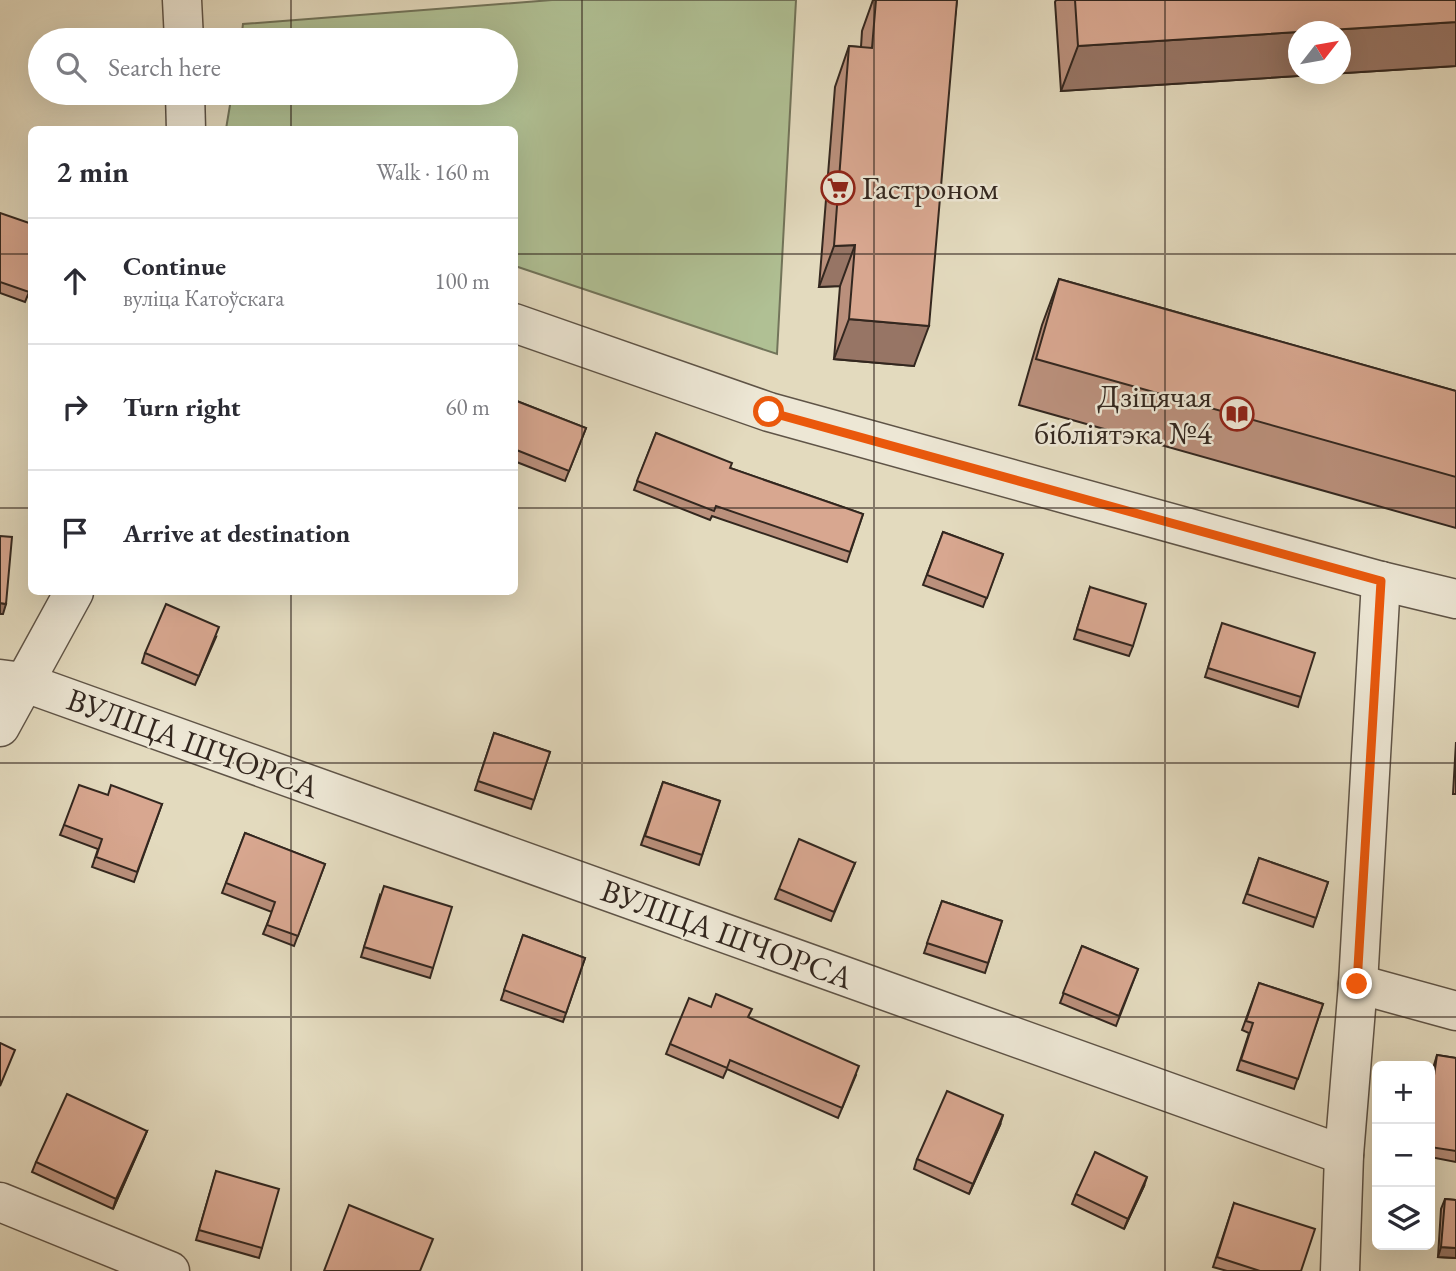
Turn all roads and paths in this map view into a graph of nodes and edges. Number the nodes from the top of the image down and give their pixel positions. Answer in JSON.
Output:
{"nodes":[{"id":1,"x":182,"y":0,"type":"edge"},
{"id":2,"x":183,"y":28,"type":"edge"},
{"id":3,"x":185,"y":105,"type":"edge"},
{"id":4,"x":186,"y":126,"type":"edge"},
{"id":5,"x":518,"y":324,"type":"edge"},
{"id":6,"x":1381,"y":581,"type":"junction"},
{"id":7,"x":73,"y":595,"type":"edge"},
{"id":8,"x":1456,"y":599,"type":"edge"},
{"id":9,"x":12,"y":681,"type":"edge"},
{"id":10,"x":0,"y":727,"type":"edge"},
{"id":11,"x":1357,"y":984,"type":"junction"},
{"id":12,"x":1456,"y":1011,"type":"edge"},
{"id":13,"x":1344,"y":1155,"type":"junction"},
{"id":14,"x":0,"y":1202,"type":"edge"},
{"id":15,"x":170,"y":1271,"type":"edge"},
{"id":16,"x":1340,"y":1271,"type":"edge"}],
"edges":[{"from":1,"to":2,"type":"street"},
{"from":3,"to":4,"type":"street"},
{"from":5,"to":6,"type":"street"},
{"from":6,"to":8,"type":"street"},
{"from":6,"to":11,"type":"street"},
{"from":7,"to":9,"type":"street"},
{"from":9,"to":10,"type":"street"},
{"from":9,"to":13,"type":"street","name":"ВУЛІЦА ШЧОРСА"},
{"from":11,"to":12,"type":"street"},
{"from":11,"to":13,"type":"street"},
{"from":13,"to":16,"type":"street"},
{"from":14,"to":15,"type":"street"}]}
